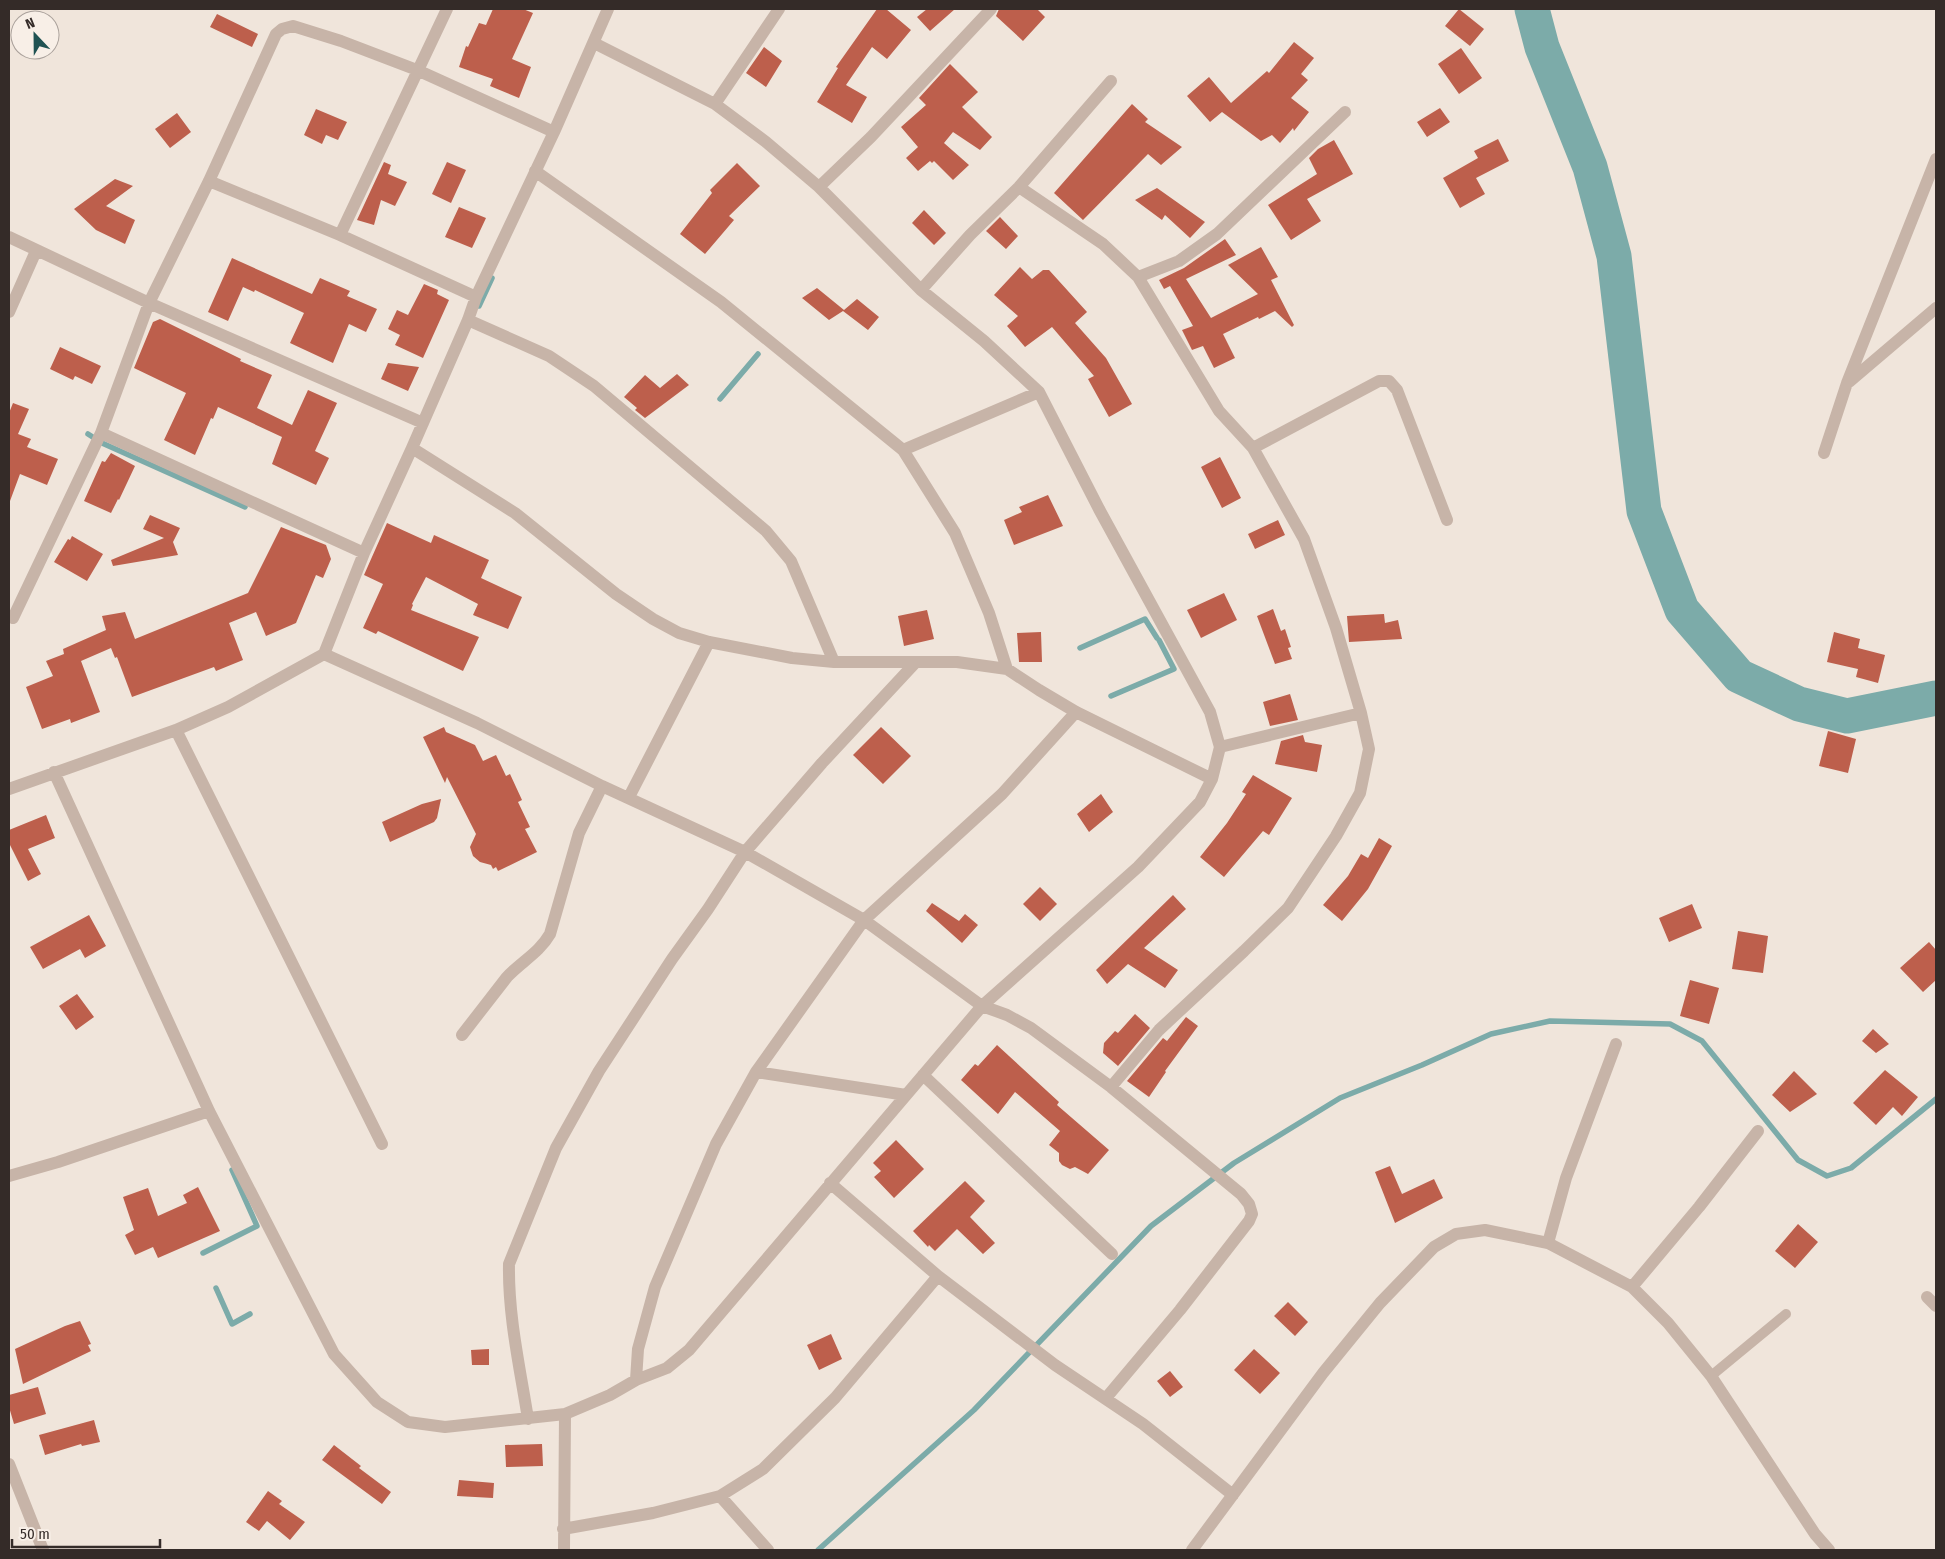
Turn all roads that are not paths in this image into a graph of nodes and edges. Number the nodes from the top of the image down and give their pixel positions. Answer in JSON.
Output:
{"nodes":[{"id":1,"x":447,"y":9,"type":"edge"},
{"id":2,"x":608,"y":9,"type":"edge"},
{"id":3,"x":779,"y":9,"type":"edge"},
{"id":4,"x":990,"y":9,"type":"edge"},
{"id":5,"x":594,"y":43,"type":"junction"},
{"id":6,"x":417,"y":70,"type":"junction"},
{"id":7,"x":1111,"y":81,"type":"dead end"},
{"id":8,"x":715,"y":104,"type":"junction"},
{"id":9,"x":1345,"y":112,"type":"dead end"},
{"id":10,"x":554,"y":132,"type":"junction"},
{"id":11,"x":1936,"y":159,"type":"edge"},
{"id":12,"x":535,"y":171,"type":"junction"},
{"id":13,"x":209,"y":181,"type":"junction"},
{"id":14,"x":819,"y":187,"type":"junction"},
{"id":15,"x":1018,"y":187,"type":"junction"},
{"id":16,"x":340,"y":235,"type":"junction"},
{"id":17,"x":9,"y":237,"type":"edge"},
{"id":18,"x":36,"y":251,"type":"junction"},
{"id":19,"x":1138,"y":277,"type":"junction"},
{"id":20,"x":921,"y":290,"type":"junction"},
{"id":21,"x":476,"y":297,"type":"junction"},
{"id":22,"x":149,"y":303,"type":"junction"},
{"id":23,"x":1936,"y":308,"type":"edge"},
{"id":24,"x":9,"y":312,"type":"edge"},
{"id":25,"x":468,"y":320,"type":"junction"},
{"id":26,"x":1848,"y":383,"type":"junction"},
{"id":27,"x":1039,"y":392,"type":"junction"},
{"id":28,"x":423,"y":423,"type":"junction"},
{"id":29,"x":101,"y":433,"type":"junction"},
{"id":30,"x":412,"y":448,"type":"junction"},
{"id":31,"x":1253,"y":448,"type":"junction"},
{"id":32,"x":903,"y":450,"type":"junction"},
{"id":33,"x":1824,"y":453,"type":"dead end"},
{"id":34,"x":1447,"y":520,"type":"dead end"},
{"id":35,"x":364,"y":553,"type":"junction"},
{"id":36,"x":13,"y":618,"type":"dead end"},
{"id":37,"x":709,"y":642,"type":"junction"},
{"id":38,"x":324,"y":654,"type":"junction"},
{"id":39,"x":834,"y":662,"type":"junction"},
{"id":40,"x":916,"y":662,"type":"junction"},
{"id":41,"x":1007,"y":669,"type":"junction"},
{"id":42,"x":1076,"y":712,"type":"junction"},
{"id":43,"x":1361,"y":713,"type":"junction"},
{"id":44,"x":176,"y":730,"type":"junction"},
{"id":45,"x":1220,"y":747,"type":"junction"},
{"id":46,"x":54,"y":772,"type":"junction"},
{"id":47,"x":1212,"y":779,"type":"junction"},
{"id":48,"x":602,"y":786,"type":"junction"},
{"id":49,"x":9,"y":789,"type":"edge"},
{"id":50,"x":629,"y":797,"type":"junction"},
{"id":51,"x":745,"y":852,"type":"junction"},
{"id":52,"x":864,"y":920,"type":"junction"},
{"id":53,"x":982,"y":1006,"type":"junction"},
{"id":54,"x":462,"y":1035,"type":"dead end"},
{"id":55,"x":1616,"y":1044,"type":"dead end"},
{"id":56,"x":756,"y":1072,"type":"junction"},
{"id":57,"x":923,"y":1075,"type":"junction"},
{"id":58,"x":1111,"y":1087,"type":"junction"},
{"id":59,"x":906,"y":1095,"type":"junction"},
{"id":60,"x":209,"y":1111,"type":"junction"},
{"id":61,"x":1758,"y":1131,"type":"dead end"},
{"id":62,"x":382,"y":1144,"type":"dead end"},
{"id":63,"x":9,"y":1176,"type":"edge"},
{"id":64,"x":830,"y":1183,"type":"junction"},
{"id":65,"x":1548,"y":1243,"type":"junction"},
{"id":66,"x":1112,"y":1254,"type":"dead end"},
{"id":67,"x":938,"y":1276,"type":"junction"},
{"id":68,"x":1632,"y":1286,"type":"junction"},
{"id":69,"x":1927,"y":1297,"type":"dead end"},
{"id":70,"x":1936,"y":1306,"type":"edge"},
{"id":71,"x":1786,"y":1314,"type":"dead end"},
{"id":72,"x":1711,"y":1376,"type":"junction"},
{"id":73,"x":636,"y":1380,"type":"junction"},
{"id":74,"x":1106,"y":1398,"type":"junction"},
{"id":75,"x":565,"y":1414,"type":"junction"},
{"id":76,"x":528,"y":1419,"type":"junction"},
{"id":77,"x":9,"y":1464,"type":"edge"},
{"id":78,"x":1233,"y":1495,"type":"junction"},
{"id":79,"x":720,"y":1496,"type":"junction"},
{"id":80,"x":563,"y":1529,"type":"junction"},
{"id":81,"x":43,"y":1550,"type":"edge"},
{"id":82,"x":564,"y":1550,"type":"edge"},
{"id":83,"x":768,"y":1550,"type":"edge"},
{"id":84,"x":1192,"y":1550,"type":"edge"},
{"id":85,"x":1829,"y":1550,"type":"edge"}],
"edges":[{"from":1,"to":6,"type":"street"},
{"from":2,"to":5,"type":"street"},
{"from":3,"to":8,"type":"street"},
{"from":4,"to":14,"type":"street"},
{"from":5,"to":8,"type":"street"},
{"from":5,"to":10,"type":"street"},
{"from":6,"to":10,"type":"street"},
{"from":6,"to":13,"type":"street"},
{"from":6,"to":16,"type":"street"},
{"from":7,"to":15,"type":"street"},
{"from":8,"to":14,"type":"street"},
{"from":9,"to":19,"type":"street"},
{"from":10,"to":12,"type":"street"},
{"from":11,"to":26,"type":"street"},
{"from":12,"to":21,"type":"street"},
{"from":12,"to":32,"type":"street"},
{"from":13,"to":16,"type":"street"},
{"from":13,"to":22,"type":"street"},
{"from":14,"to":20,"type":"street"},
{"from":15,"to":19,"type":"street"},
{"from":15,"to":20,"type":"street"},
{"from":16,"to":21,"type":"street"},
{"from":17,"to":18,"type":"street"},
{"from":18,"to":22,"type":"street"},
{"from":18,"to":24,"type":"street"},
{"from":19,"to":31,"type":"street"},
{"from":20,"to":27,"type":"street"},
{"from":21,"to":25,"type":"street"},
{"from":22,"to":28,"type":"street"},
{"from":22,"to":29,"type":"street"},
{"from":23,"to":26,"type":"street"},
{"from":25,"to":28,"type":"street"},
{"from":25,"to":39,"type":"street"},
{"from":26,"to":33,"type":"street"},
{"from":27,"to":32,"type":"street"},
{"from":27,"to":45,"type":"street"},
{"from":28,"to":30,"type":"street"},
{"from":29,"to":35,"type":"street"},
{"from":29,"to":36,"type":"street"},
{"from":30,"to":35,"type":"street"},
{"from":30,"to":37,"type":"street"},
{"from":31,"to":34,"type":"street"},
{"from":31,"to":43,"type":"street"},
{"from":32,"to":41,"type":"street"},
{"from":35,"to":38,"type":"street"},
{"from":37,"to":39,"type":"street"},
{"from":37,"to":50,"type":"street"},
{"from":38,"to":44,"type":"street"},
{"from":38,"to":48,"type":"street"},
{"from":39,"to":40,"type":"street"},
{"from":40,"to":41,"type":"street"},
{"from":40,"to":51,"type":"street"},
{"from":41,"to":42,"type":"street"},
{"from":42,"to":47,"type":"street"},
{"from":42,"to":52,"type":"street"},
{"from":43,"to":45,"type":"street"},
{"from":43,"to":58,"type":"street"},
{"from":44,"to":46,"type":"street"},
{"from":44,"to":62,"type":"street"},
{"from":45,"to":47,"type":"street"},
{"from":46,"to":49,"type":"street"},
{"from":46,"to":60,"type":"street"},
{"from":47,"to":53,"type":"street"},
{"from":48,"to":50,"type":"street"},
{"from":48,"to":54,"type":"street"},
{"from":50,"to":51,"type":"street"},
{"from":51,"to":52,"type":"street"},
{"from":51,"to":76,"type":"street"},
{"from":52,"to":53,"type":"street"},
{"from":52,"to":56,"type":"street"},
{"from":53,"to":57,"type":"street"},
{"from":53,"to":58,"type":"street"},
{"from":55,"to":65,"type":"street"},
{"from":56,"to":59,"type":"street"},
{"from":56,"to":73,"type":"street"},
{"from":57,"to":59,"type":"street"},
{"from":57,"to":66,"type":"street"},
{"from":58,"to":74,"type":"street"},
{"from":59,"to":64,"type":"street"},
{"from":60,"to":63,"type":"street"},
{"from":60,"to":76,"type":"street"},
{"from":61,"to":68,"type":"street"},
{"from":64,"to":67,"type":"street"},
{"from":64,"to":73,"type":"street"},
{"from":65,"to":68,"type":"street"},
{"from":65,"to":78,"type":"street"},
{"from":67,"to":74,"type":"street"},
{"from":67,"to":79,"type":"street"},
{"from":68,"to":72,"type":"street"},
{"from":69,"to":70,"type":"street"},
{"from":71,"to":72,"type":"lane"},
{"from":72,"to":85,"type":"street"},
{"from":73,"to":75,"type":"street"},
{"from":74,"to":78,"type":"street"},
{"from":75,"to":76,"type":"street"},
{"from":75,"to":80,"type":"street"},
{"from":77,"to":81,"type":"street"},
{"from":78,"to":84,"type":"street"},
{"from":79,"to":80,"type":"street"},
{"from":79,"to":83,"type":"street"},
{"from":80,"to":82,"type":"street"}]}
